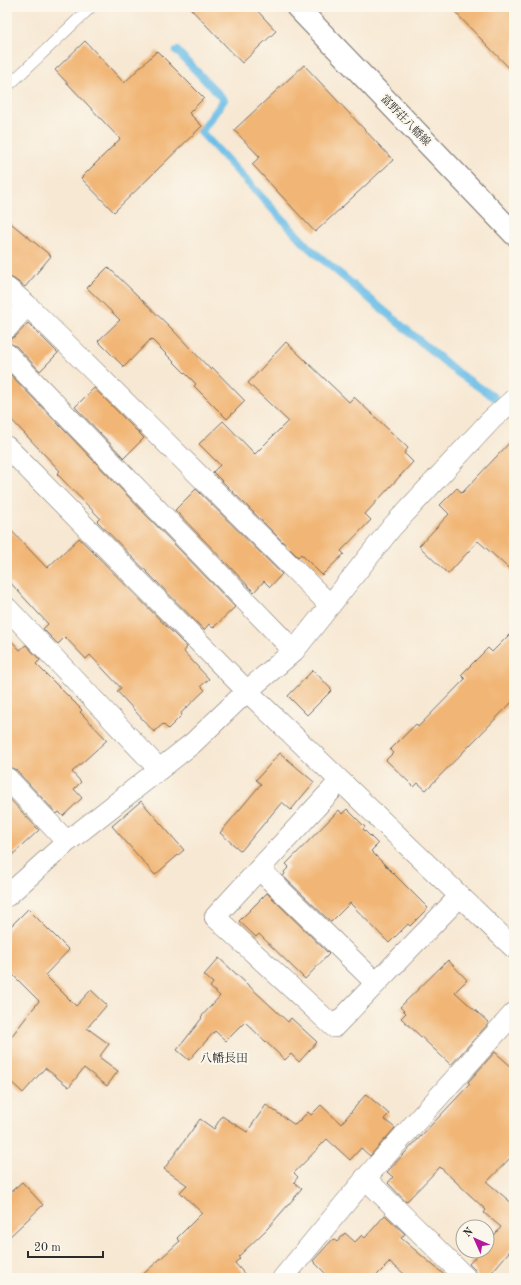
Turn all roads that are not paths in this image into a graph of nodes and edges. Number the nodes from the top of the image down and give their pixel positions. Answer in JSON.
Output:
{"nodes":[{"id":1,"x":91,"y":7,"type":"edge"},
{"id":2,"x":297,"y":7,"type":"edge"},
{"id":3,"x":7,"y":87,"type":"edge"},
{"id":4,"x":514,"y":234,"type":"edge"},
{"id":5,"x":7,"y":288,"type":"edge"},
{"id":6,"x":27,"y":305,"type":"junction"},
{"id":7,"x":7,"y":328,"type":"edge"},
{"id":8,"x":7,"y":354,"type":"edge"},
{"id":9,"x":514,"y":399,"type":"edge"},
{"id":10,"x":9,"y":454,"type":"edge"},
{"id":11,"x":330,"y":605,"type":"junction"},
{"id":12,"x":7,"y":608,"type":"edge"},
{"id":13,"x":294,"y":650,"type":"junction"},
{"id":14,"x":247,"y":691,"type":"junction"},
{"id":15,"x":159,"y":769,"type":"junction"},
{"id":16,"x":7,"y":778,"type":"edge"},
{"id":17,"x":340,"y":781,"type":"junction"},
{"id":18,"x":67,"y":842,"type":"junction"},
{"id":19,"x":259,"y":869,"type":"junction"},
{"id":20,"x":7,"y":896,"type":"edge"},
{"id":21,"x":460,"y":896,"type":"junction"},
{"id":22,"x":514,"y":948,"type":"edge"},
{"id":23,"x":376,"y":983,"type":"junction"},
{"id":24,"x":514,"y":1013,"type":"edge"},
{"id":25,"x":365,"y":1178,"type":"junction"},
{"id":26,"x":283,"y":1278,"type":"edge"},
{"id":27,"x":466,"y":1278,"type":"edge"}],
"edges":[{"from":1,"to":3,"type":"lane"},
{"from":2,"to":4,"type":"main road","name":"富野荘八幡線"},
{"from":5,"to":6,"type":"street"},
{"from":6,"to":7,"type":"street"},
{"from":6,"to":11,"type":"street"},
{"from":8,"to":13,"type":"street"},
{"from":9,"to":11,"type":"street"},
{"from":10,"to":14,"type":"street"},
{"from":11,"to":13,"type":"street"},
{"from":12,"to":15,"type":"street"},
{"from":13,"to":14,"type":"street"},
{"from":14,"to":15,"type":"street"},
{"from":14,"to":17,"type":"street"},
{"from":15,"to":18,"type":"street"},
{"from":16,"to":18,"type":"street"},
{"from":17,"to":19,"type":"street"},
{"from":17,"to":21,"type":"street"},
{"from":18,"to":20,"type":"street"},
{"from":19,"to":23,"type":"street"},
{"from":19,"to":23,"type":"street"},
{"from":21,"to":22,"type":"street"},
{"from":21,"to":23,"type":"street"},
{"from":24,"to":25,"type":"street"},
{"from":25,"to":26,"type":"street"},
{"from":25,"to":27,"type":"street"}]}
